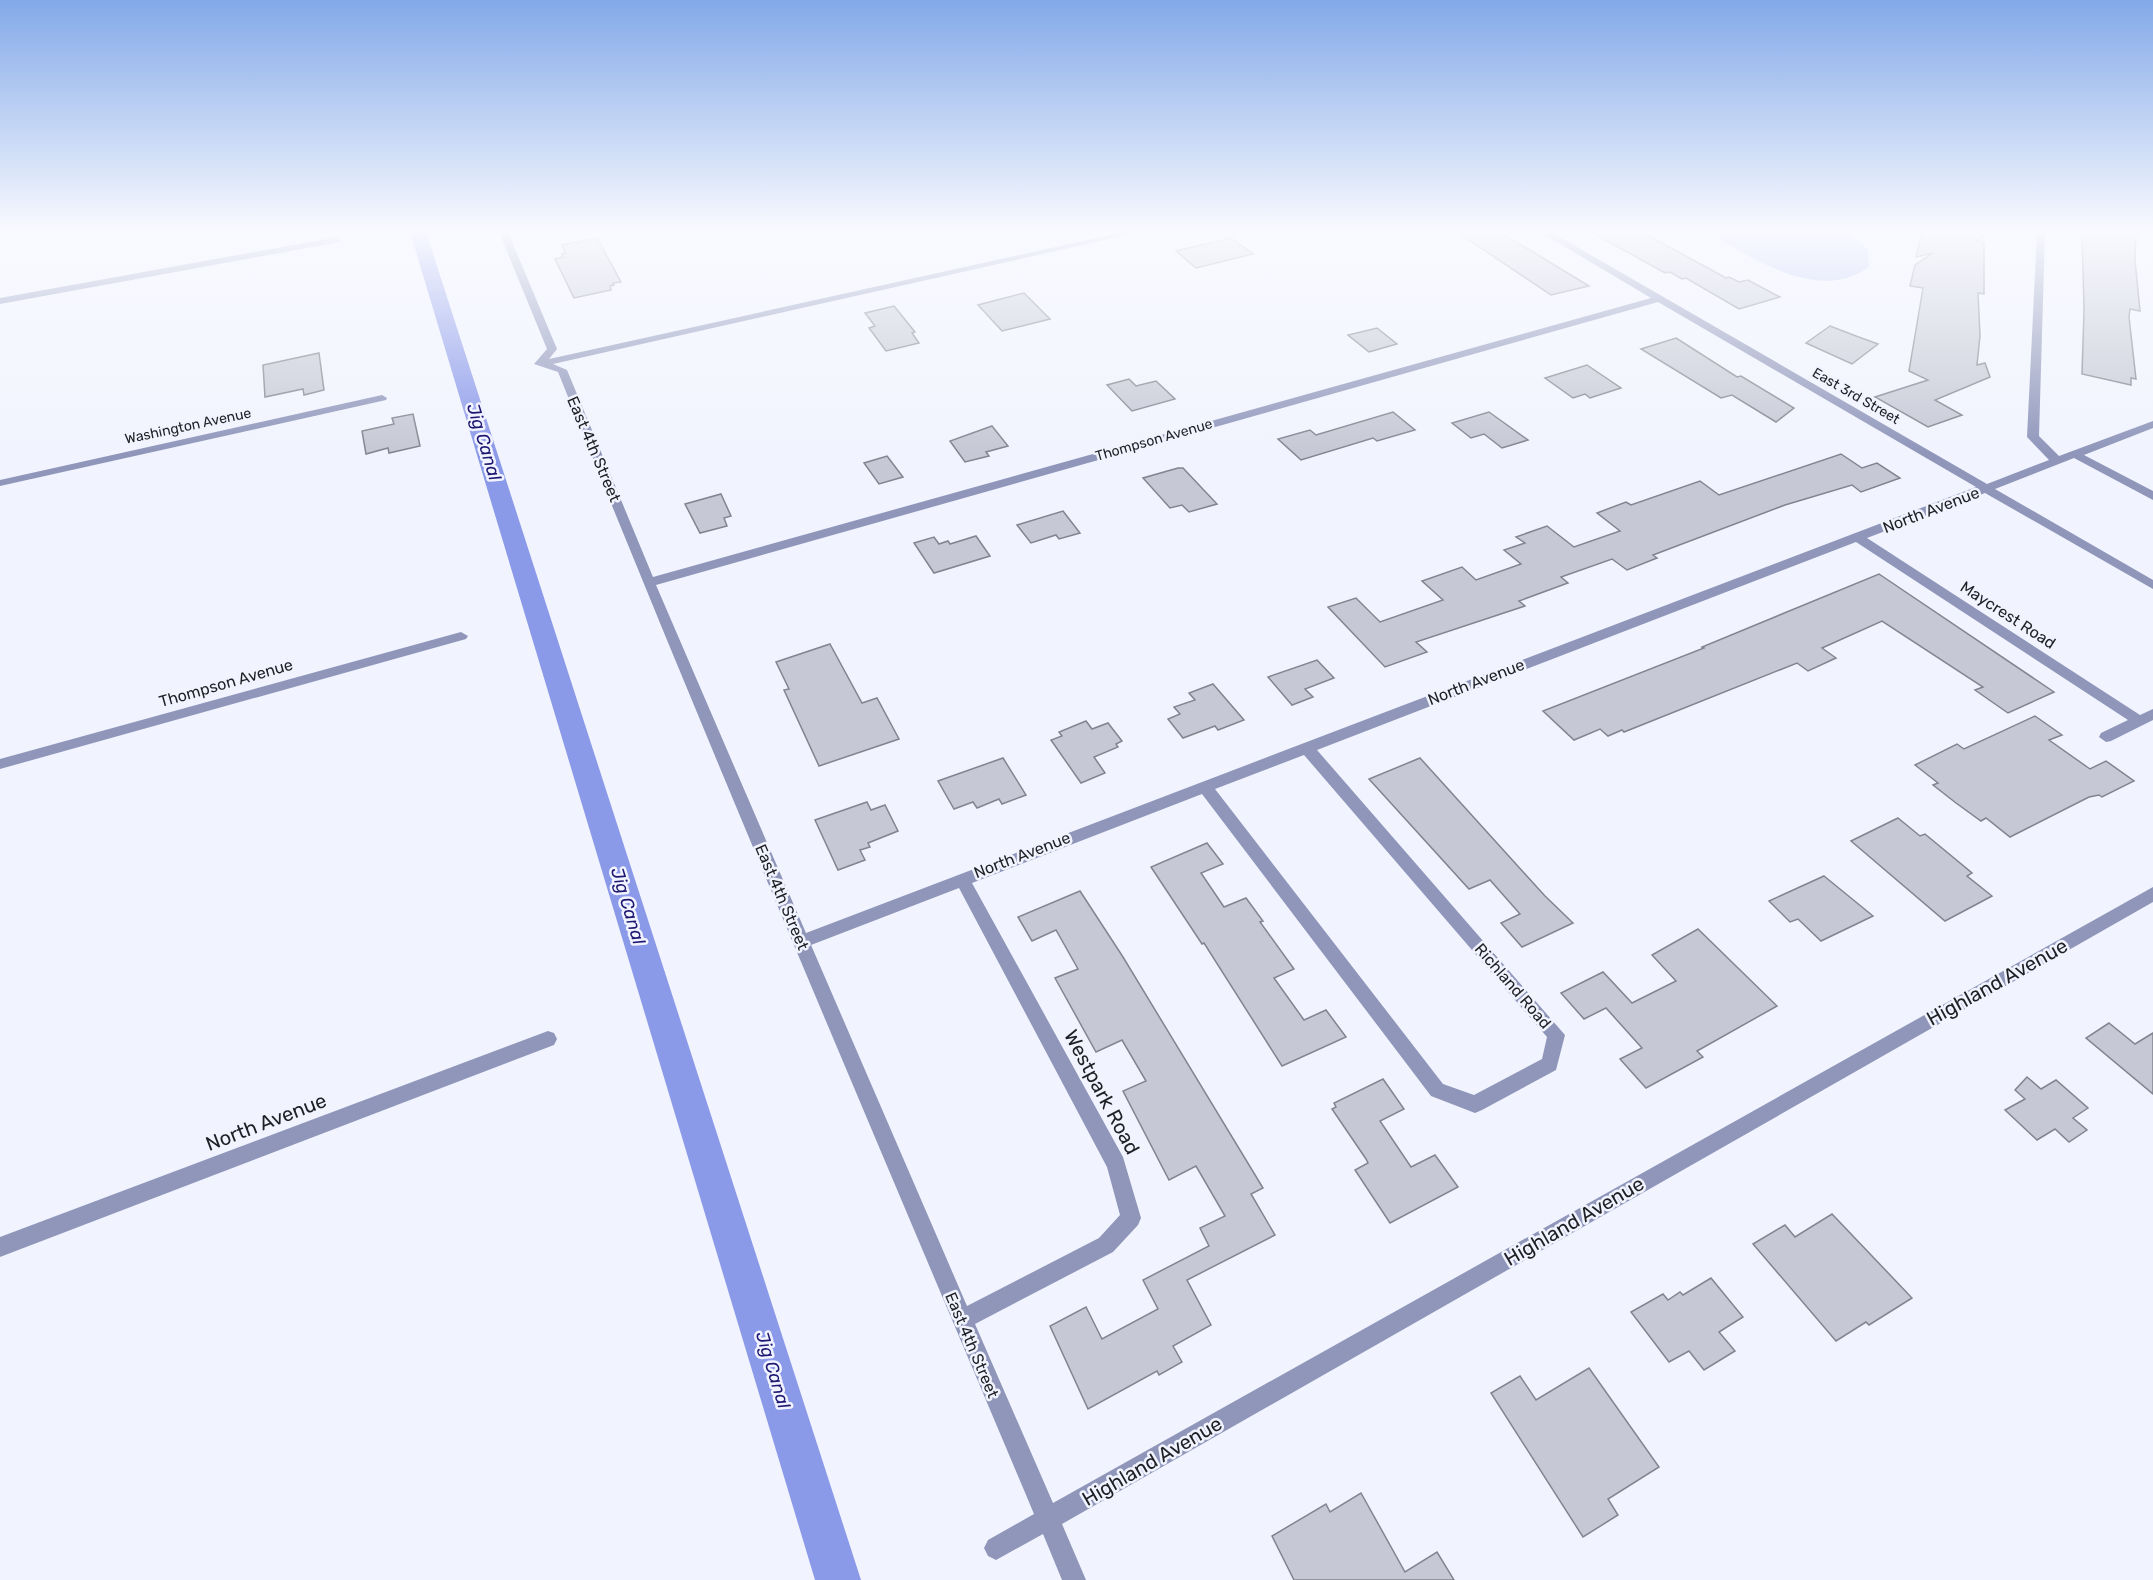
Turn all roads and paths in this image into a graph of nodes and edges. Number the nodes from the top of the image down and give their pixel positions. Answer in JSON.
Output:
{"nodes":[{"id":1,"x":534,"y":306,"type":"edge"},
{"id":2,"x":802,"y":306,"type":"edge"},
{"id":3,"x":1635,"y":306,"type":"edge"},
{"id":4,"x":1671,"y":306,"type":"edge"},
{"id":5,"x":2038,"y":306,"type":"edge"},
{"id":6,"x":538,"y":364,"type":"junction"},
{"id":7,"x":382,"y":398,"type":"dead end"},
{"id":8,"x":2153,"y":424,"type":"edge"},
{"id":9,"x":2074,"y":454,"type":"junction"},
{"id":10,"x":2056,"y":460,"type":"junction"},
{"id":11,"x":0,"y":483,"type":"edge"},
{"id":12,"x":1987,"y":489,"type":"junction"},
{"id":13,"x":2153,"y":496,"type":"edge"},
{"id":14,"x":1858,"y":538,"type":"junction"},
{"id":15,"x":650,"y":582,"type":"junction"},
{"id":16,"x":2153,"y":585,"type":"edge"},
{"id":17,"x":461,"y":636,"type":"dead end"},
{"id":18,"x":2153,"y":714,"type":"edge"},
{"id":19,"x":2139,"y":721,"type":"junction"},
{"id":20,"x":2106,"y":737,"type":"dead end"},
{"id":21,"x":1306,"y":747,"type":"junction"},
{"id":22,"x":0,"y":764,"type":"edge"},
{"id":23,"x":1204,"y":786,"type":"junction"},
{"id":24,"x":963,"y":879,"type":"junction"},
{"id":25,"x":2153,"y":894,"type":"edge"},
{"id":26,"x":800,"y":942,"type":"junction"},
{"id":27,"x":548,"y":1039,"type":"dead end"},
{"id":28,"x":0,"y":1247,"type":"edge"},
{"id":29,"x":961,"y":1320,"type":"junction"},
{"id":30,"x":1048,"y":1520,"type":"junction"},
{"id":31,"x":996,"y":1548,"type":"dead end"},
{"id":32,"x":1074,"y":1580,"type":"edge"}],
"edges":[{"from":1,"to":6,"type":"street"},
{"from":2,"to":6,"type":"street"},
{"from":3,"to":15,"type":"street","name":"Thompson Avenue"},
{"from":4,"to":12,"type":"street","name":"East 3rd Street"},
{"from":5,"to":10,"type":"street"},
{"from":6,"to":15,"type":"street","name":"East 4th Street"},
{"from":7,"to":11,"type":"street","name":"Washington Avenue"},
{"from":8,"to":9,"type":"street","name":"North Avenue"},
{"from":9,"to":10,"type":"street","name":"North Avenue"},
{"from":9,"to":13,"type":"street"},
{"from":10,"to":12,"type":"street","name":"North Avenue"},
{"from":12,"to":14,"type":"street","name":"North Avenue"},
{"from":12,"to":16,"type":"street","name":"East 3rd Street"},
{"from":14,"to":19,"type":"street","name":"Maycrest Road"},
{"from":14,"to":21,"type":"street","name":"North Avenue"},
{"from":15,"to":26,"type":"street","name":"East 4th Street"},
{"from":17,"to":22,"type":"street","name":"Thompson Avenue"},
{"from":18,"to":19,"type":"street"},
{"from":19,"to":20,"type":"street"},
{"from":21,"to":23,"type":"street","name":"North Avenue"},
{"from":21,"to":23,"type":"street","name":"Richland Road"},
{"from":23,"to":24,"type":"street","name":"North Avenue"},
{"from":24,"to":26,"type":"street","name":"North Avenue"},
{"from":24,"to":29,"type":"street","name":"Westpark Road"},
{"from":25,"to":30,"type":"street","name":"Highland Avenue"},
{"from":26,"to":29,"type":"street","name":"East 4th Street"},
{"from":27,"to":28,"type":"street","name":"North Avenue"},
{"from":29,"to":30,"type":"street","name":"East 4th Street"},
{"from":30,"to":31,"type":"street","name":"Highland Avenue"},
{"from":30,"to":32,"type":"street","name":"East 4th Street"}]}
